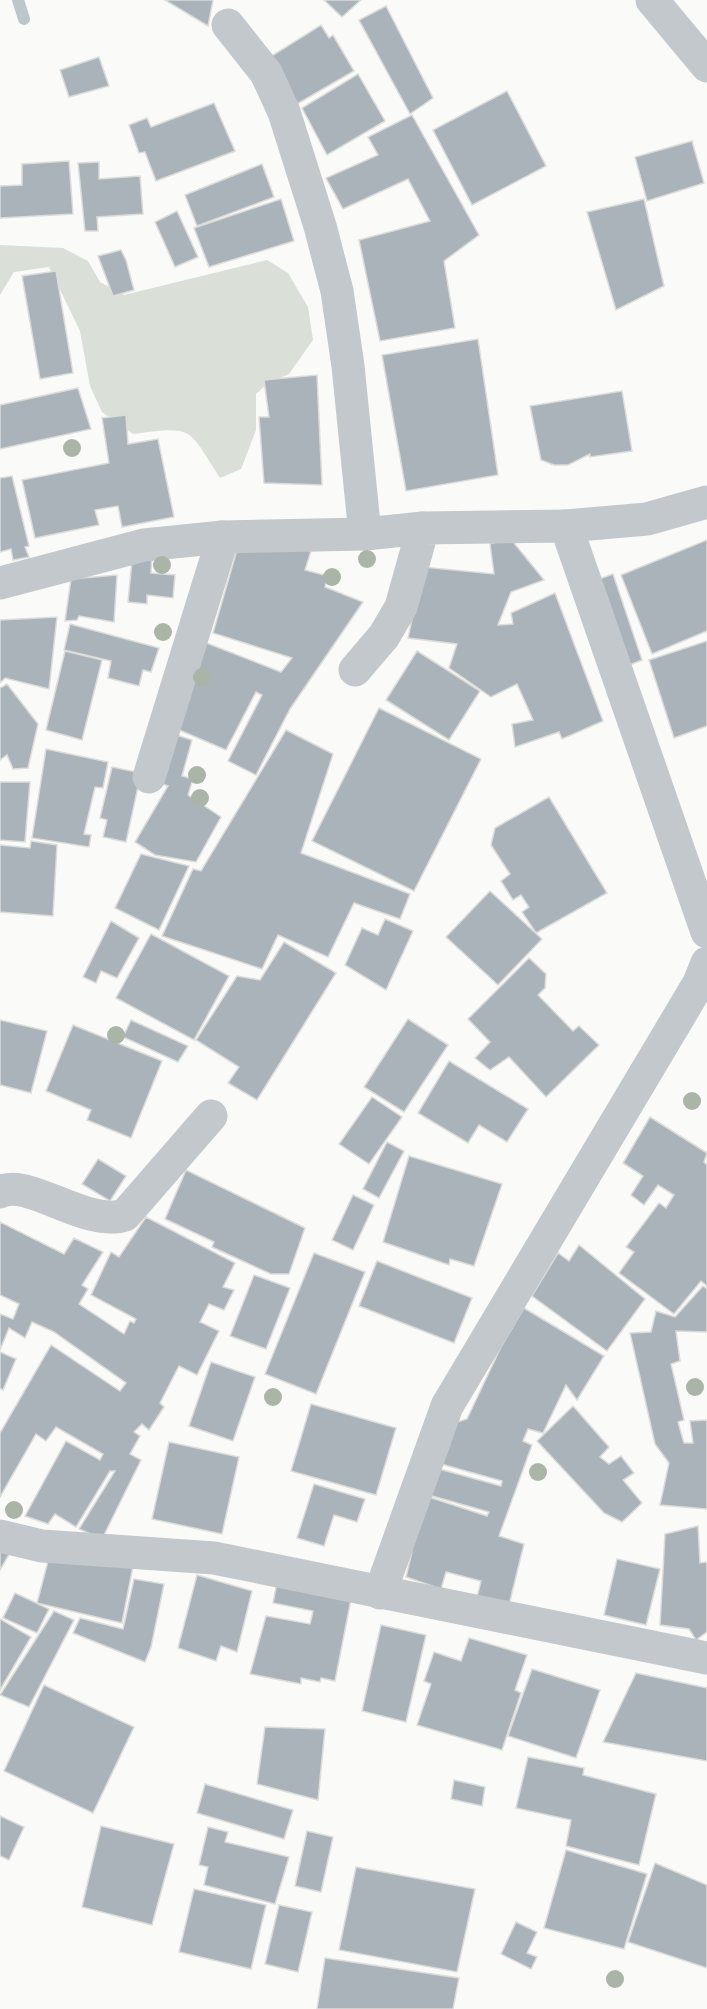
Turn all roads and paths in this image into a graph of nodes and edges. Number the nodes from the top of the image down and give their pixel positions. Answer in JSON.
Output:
{"nodes":[{"id":1,"x":652,"y":0,"type":"edge"},
{"id":2,"x":228,"y":25,"type":"dead end"},
{"id":3,"x":707,"y":66,"type":"edge"},
{"id":4,"x":707,"y":502,"type":"edge"},
{"id":5,"x":566,"y":526,"type":"junction"},
{"id":6,"x":423,"y":528,"type":"junction"},
{"id":7,"x":365,"y":534,"type":"junction"},
{"id":8,"x":223,"y":537,"type":"junction"},
{"id":9,"x":0,"y":583,"type":"edge"},
{"id":10,"x":355,"y":670,"type":"dead end"},
{"id":11,"x":149,"y":777,"type":"dead end"},
{"id":12,"x":707,"y":932,"type":"edge"},
{"id":13,"x":707,"y":963,"type":"edge"},
{"id":14,"x":211,"y":1116,"type":"dead end"},
{"id":15,"x":0,"y":1192,"type":"edge"},
{"id":16,"x":0,"y":1536,"type":"edge"},
{"id":17,"x":380,"y":1593,"type":"junction"},
{"id":18,"x":707,"y":1658,"type":"edge"}],
"edges":[{"from":1,"to":3,"type":"street"},
{"from":2,"to":7,"type":"street"},
{"from":4,"to":5,"type":"street"},
{"from":5,"to":6,"type":"street"},
{"from":5,"to":12,"type":"street"},
{"from":6,"to":7,"type":"street"},
{"from":6,"to":10,"type":"street"},
{"from":7,"to":8,"type":"street"},
{"from":8,"to":9,"type":"street"},
{"from":8,"to":11,"type":"street"},
{"from":13,"to":17,"type":"street"},
{"from":14,"to":15,"type":"street"},
{"from":16,"to":17,"type":"street"},
{"from":17,"to":18,"type":"street"}]}
